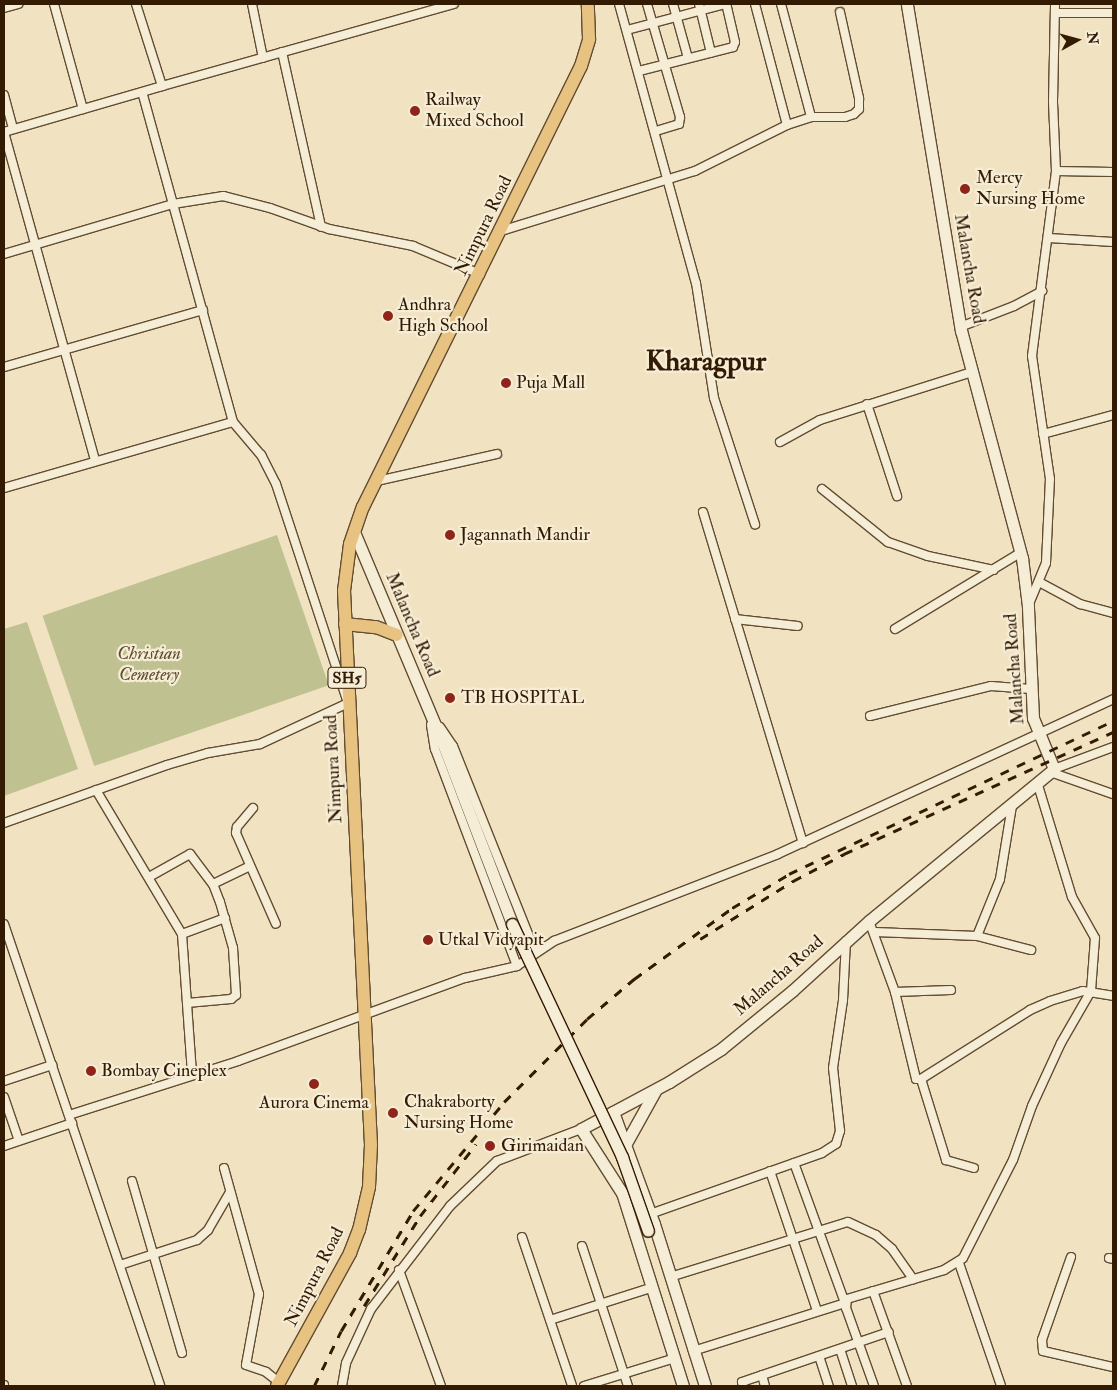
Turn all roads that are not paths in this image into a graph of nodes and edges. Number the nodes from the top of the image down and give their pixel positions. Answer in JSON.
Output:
{"nodes":[{"id":1,"x":18,"y":4,"type":"edge"},
{"id":2,"x":54,"y":4,"type":"edge"},
{"id":3,"x":136,"y":4,"type":"edge"},
{"id":4,"x":252,"y":4,"type":"edge"},
{"id":5,"x":454,"y":4,"type":"edge"},
{"id":6,"x":588,"y":4,"type":"edge"},
{"id":7,"x":619,"y":4,"type":"edge"},
{"id":8,"x":647,"y":4,"type":"edge"},
{"id":9,"x":673,"y":4,"type":"edge"},
{"id":10,"x":726,"y":4,"type":"edge"},
{"id":11,"x":755,"y":4,"type":"edge"},
{"id":12,"x":781,"y":4,"type":"edge"},
{"id":13,"x":907,"y":4,"type":"edge"},
{"id":14,"x":1055,"y":4,"type":"edge"},
{"id":15,"x":437,"y":6,"type":"edge"},
{"id":16,"x":700,"y":7,"type":"edge"},
{"id":17,"x":4,"y":8,"type":"edge"},
{"id":18,"x":840,"y":12,"type":"dead end"},
{"id":19,"x":1056,"y":13,"type":"junction"},
{"id":20,"x":1113,"y":14,"type":"edge"},
{"id":21,"x":677,"y":17,"type":"junction"},
{"id":22,"x":654,"y":23,"type":"junction"},
{"id":23,"x":627,"y":30,"type":"junction"},
{"id":24,"x":282,"y":52,"type":"junction"},
{"id":25,"x":711,"y":52,"type":"junction"},
{"id":26,"x":263,"y":58,"type":"junction"},
{"id":27,"x":688,"y":58,"type":"junction"},
{"id":28,"x":667,"y":63,"type":"junction"},
{"id":29,"x":638,"y":71,"type":"junction"},
{"id":30,"x":162,"y":86,"type":"junction"},
{"id":31,"x":142,"y":92,"type":"junction"},
{"id":32,"x":4,"y":95,"type":"edge"},
{"id":33,"x":83,"y":109,"type":"junction"},
{"id":34,"x":811,"y":117,"type":"junction"},
{"id":35,"x":788,"y":125,"type":"junction"},
{"id":36,"x":13,"y":129,"type":"junction"},
{"id":37,"x":656,"y":131,"type":"junction"},
{"id":38,"x":4,"y":132,"type":"edge"},
{"id":39,"x":1056,"y":171,"type":"junction"},
{"id":40,"x":1113,"y":172,"type":"edge"},
{"id":41,"x":668,"y":180,"type":"junction"},
{"id":42,"x":173,"y":204,"type":"junction"},
{"id":43,"x":321,"y":227,"type":"junction"},
{"id":44,"x":501,"y":231,"type":"junction"},
{"id":45,"x":1049,"y":238,"type":"junction"},
{"id":46,"x":1113,"y":242,"type":"edge"},
{"id":47,"x":36,"y":245,"type":"junction"},
{"id":48,"x":4,"y":254,"type":"edge"},
{"id":49,"x":480,"y":274,"type":"junction"},
{"id":50,"x":1042,"y":291,"type":"junction"},
{"id":51,"x":203,"y":310,"type":"junction"},
{"id":52,"x":960,"y":327,"type":"junction"},
{"id":53,"x":64,"y":350,"type":"junction"},
{"id":54,"x":4,"y":367,"type":"edge"},
{"id":55,"x":972,"y":372,"type":"junction"},
{"id":56,"x":867,"y":404,"type":"junction"},
{"id":57,"x":1113,"y":415,"type":"edge"},
{"id":58,"x":233,"y":422,"type":"junction"},
{"id":59,"x":1043,"y":434,"type":"junction"},
{"id":60,"x":780,"y":442,"type":"dead end"},
{"id":61,"x":497,"y":454,"type":"dead end"},
{"id":62,"x":95,"y":462,"type":"junction"},
{"id":63,"x":377,"y":481,"type":"junction"},
{"id":64,"x":4,"y":488,"type":"edge"},
{"id":65,"x":822,"y":489,"type":"dead end"},
{"id":66,"x":897,"y":496,"type":"dead end"},
{"id":67,"x":703,"y":512,"type":"dead end"},
{"id":68,"x":755,"y":524,"type":"dead end"},
{"id":69,"x":354,"y":532,"type":"junction"},
{"id":70,"x":1020,"y":553,"type":"junction"},
{"id":71,"x":994,"y":570,"type":"junction"},
{"id":72,"x":1040,"y":582,"type":"junction"},
{"id":73,"x":1028,"y":606,"type":"junction"},
{"id":74,"x":1113,"y":613,"type":"edge"},
{"id":75,"x":735,"y":619,"type":"junction"},
{"id":76,"x":345,"y":624,"type":"junction"},
{"id":77,"x":798,"y":626,"type":"dead end"},
{"id":78,"x":896,"y":629,"type":"dead end"},
{"id":79,"x":397,"y":635,"type":"junction"},
{"id":80,"x":1031,"y":689,"type":"junction"},
{"id":81,"x":1113,"y":699,"type":"edge"},
{"id":82,"x":348,"y":703,"type":"junction"},
{"id":83,"x":429,"y":711,"type":"junction"},
{"id":84,"x":870,"y":716,"type":"dead end"},
{"id":85,"x":1038,"y":734,"type":"junction"},
{"id":86,"x":1113,"y":748,"type":"edge"},
{"id":87,"x":1054,"y":771,"type":"junction"},
{"id":88,"x":1038,"y":785,"type":"junction"},
{"id":89,"x":96,"y":790,"type":"junction"},
{"id":90,"x":1113,"y":794,"type":"edge"},
{"id":91,"x":1012,"y":806,"type":"junction"},
{"id":92,"x":253,"y":808,"type":"dead end"},
{"id":93,"x":4,"y":823,"type":"edge"},
{"id":94,"x":803,"y":842,"type":"junction"},
{"id":95,"x":250,"y":866,"type":"junction"},
{"id":96,"x":149,"y":876,"type":"junction"},
{"id":97,"x":213,"y":884,"type":"junction"},
{"id":98,"x":225,"y":918,"type":"junction"},
{"id":99,"x":869,"y":921,"type":"junction"},
{"id":100,"x":4,"y":924,"type":"edge"},
{"id":101,"x":276,"y":924,"type":"dead end"},
{"id":102,"x":875,"y":932,"type":"junction"},
{"id":103,"x":182,"y":934,"type":"junction"},
{"id":104,"x":977,"y":936,"type":"junction"},
{"id":105,"x":846,"y":941,"type":"junction"},
{"id":106,"x":1031,"y":950,"type":"dead end"},
{"id":107,"x":535,"y":951,"type":"junction"},
{"id":108,"x":518,"y":966,"type":"junction"},
{"id":109,"x":951,"y":990,"type":"dead end"},
{"id":110,"x":1091,"y":991,"type":"junction"},
{"id":111,"x":895,"y":992,"type":"junction"},
{"id":112,"x":1113,"y":996,"type":"edge"},
{"id":113,"x":187,"y":1003,"type":"junction"},
{"id":114,"x":364,"y":1013,"type":"junction"},
{"id":115,"x":52,"y":1065,"type":"junction"},
{"id":116,"x":192,"y":1076,"type":"junction"},
{"id":117,"x":921,"y":1079,"type":"junction"},
{"id":118,"x":4,"y":1081,"type":"edge"},
{"id":119,"x":656,"y":1090,"type":"junction"},
{"id":120,"x":4,"y":1097,"type":"edge"},
{"id":121,"x":613,"y":1112,"type":"junction"},
{"id":122,"x":70,"y":1119,"type":"junction"},
{"id":123,"x":580,"y":1129,"type":"junction"},
{"id":124,"x":19,"y":1141,"type":"junction"},
{"id":125,"x":4,"y":1146,"type":"edge"},
{"id":126,"x":626,"y":1146,"type":"junction"},
{"id":127,"x":794,"y":1163,"type":"junction"},
{"id":128,"x":224,"y":1168,"type":"dead end"},
{"id":129,"x":974,"y":1168,"type":"dead end"},
{"id":130,"x":770,"y":1171,"type":"junction"},
{"id":131,"x":132,"y":1181,"type":"dead end"},
{"id":132,"x":230,"y":1192,"type":"junction"},
{"id":133,"x":650,"y":1214,"type":"junction"},
{"id":134,"x":817,"y":1230,"type":"junction"},
{"id":135,"x":522,"y":1237,"type":"dead end"},
{"id":136,"x":792,"y":1238,"type":"junction"},
{"id":137,"x":582,"y":1246,"type":"dead end"},
{"id":138,"x":153,"y":1254,"type":"junction"},
{"id":139,"x":1071,"y":1257,"type":"dead end"},
{"id":140,"x":959,"y":1264,"type":"junction"},
{"id":141,"x":120,"y":1265,"type":"junction"},
{"id":142,"x":399,"y":1270,"type":"junction"},
{"id":143,"x":670,"y":1277,"type":"junction"},
{"id":144,"x":913,"y":1279,"type":"junction"},
{"id":145,"x":650,"y":1288,"type":"junction"},
{"id":146,"x":873,"y":1290,"type":"junction"},
{"id":147,"x":846,"y":1303,"type":"junction"},
{"id":148,"x":599,"y":1304,"type":"junction"},
{"id":149,"x":817,"y":1312,"type":"junction"},
{"id":150,"x":550,"y":1320,"type":"junction"},
{"id":151,"x":888,"y":1332,"type":"junction"},
{"id":152,"x":858,"y":1343,"type":"junction"},
{"id":153,"x":840,"y":1349,"type":"junction"},
{"id":154,"x":693,"y":1351,"type":"junction"},
{"id":155,"x":182,"y":1353,"type":"dead end"},
{"id":156,"x":819,"y":1356,"type":"junction"},
{"id":157,"x":672,"y":1359,"type":"junction"},
{"id":158,"x":1113,"y":1367,"type":"edge"},
{"id":159,"x":623,"y":1373,"type":"junction"},
{"id":160,"x":762,"y":1375,"type":"junction"},
{"id":161,"x":278,"y":1384,"type":"edge"},
{"id":162,"x":160,"y":1386,"type":"edge"},
{"id":163,"x":342,"y":1386,"type":"edge"},
{"id":164,"x":441,"y":1386,"type":"edge"},
{"id":165,"x":572,"y":1386,"type":"edge"},
{"id":166,"x":584,"y":1386,"type":"edge"},
{"id":167,"x":628,"y":1386,"type":"edge"},
{"id":168,"x":683,"y":1386,"type":"edge"},
{"id":169,"x":697,"y":1386,"type":"edge"},
{"id":170,"x":705,"y":1386,"type":"edge"},
{"id":171,"x":743,"y":1386,"type":"edge"},
{"id":172,"x":766,"y":1386,"type":"edge"},
{"id":173,"x":828,"y":1386,"type":"edge"},
{"id":174,"x":852,"y":1386,"type":"edge"},
{"id":175,"x":874,"y":1386,"type":"edge"},
{"id":176,"x":907,"y":1386,"type":"edge"},
{"id":177,"x":1000,"y":1386,"type":"edge"}],
"edges":[{"from":1,"to":17,"type":"street"},
{"from":2,"to":33,"type":"street"},
{"from":3,"to":30,"type":"street"},
{"from":4,"to":26,"type":"street"},
{"from":5,"to":15,"type":"street"},
{"from":6,"to":44,"type":"main road","name":"Nimpura Road","number":"SH5"},
{"from":7,"to":23,"type":"street"},
{"from":8,"to":22,"type":"street"},
{"from":9,"to":21,"type":"street"},
{"from":10,"to":16,"type":"street"},
{"from":10,"to":25,"type":"street"},
{"from":11,"to":35,"type":"street"},
{"from":12,"to":34,"type":"street"},
{"from":13,"to":52,"type":"street","name":"Malancha Road"},
{"from":14,"to":19,"type":"street"},
{"from":15,"to":24,"type":"street"},
{"from":16,"to":21,"type":"street"},
{"from":16,"to":25,"type":"street"},
{"from":18,"to":34,"type":"street"},
{"from":19,"to":20,"type":"street"},
{"from":19,"to":39,"type":"street"},
{"from":21,"to":22,"type":"street"},
{"from":21,"to":27,"type":"street"},
{"from":22,"to":23,"type":"street"},
{"from":22,"to":28,"type":"street"},
{"from":23,"to":29,"type":"street"},
{"from":24,"to":26,"type":"street"},
{"from":24,"to":43,"type":"street"},
{"from":25,"to":27,"type":"street"},
{"from":26,"to":30,"type":"street"},
{"from":27,"to":28,"type":"street"},
{"from":28,"to":29,"type":"street"},
{"from":28,"to":37,"type":"street"},
{"from":29,"to":37,"type":"street"},
{"from":30,"to":31,"type":"street"},
{"from":31,"to":33,"type":"street"},
{"from":31,"to":42,"type":"street"},
{"from":32,"to":36,"type":"street"},
{"from":33,"to":36,"type":"street"},
{"from":34,"to":35,"type":"street"},
{"from":35,"to":41,"type":"street"},
{"from":36,"to":38,"type":"street"},
{"from":37,"to":41,"type":"street"},
{"from":38,"to":47,"type":"street"},
{"from":39,"to":40,"type":"street"},
{"from":39,"to":45,"type":"street"},
{"from":41,"to":44,"type":"street"},
{"from":41,"to":68,"type":"street"},
{"from":42,"to":43,"type":"street"},
{"from":42,"to":47,"type":"street"},
{"from":42,"to":51,"type":"street"},
{"from":43,"to":49,"type":"street"},
{"from":44,"to":49,"type":"main road","name":"Nimpura Road","number":"SH5"},
{"from":45,"to":46,"type":"street"},
{"from":45,"to":50,"type":"street"},
{"from":47,"to":48,"type":"street"},
{"from":47,"to":53,"type":"street"},
{"from":49,"to":63,"type":"main road","name":"Nimpura Road","number":"SH5"},
{"from":50,"to":52,"type":"street"},
{"from":50,"to":59,"type":"street"},
{"from":51,"to":53,"type":"street"},
{"from":51,"to":58,"type":"street"},
{"from":52,"to":55,"type":"street","name":"Malancha Road"},
{"from":53,"to":54,"type":"street"},
{"from":53,"to":62,"type":"street"},
{"from":55,"to":56,"type":"street"},
{"from":55,"to":70,"type":"street","name":"Malancha Road"},
{"from":56,"to":60,"type":"street"},
{"from":56,"to":66,"type":"street"},
{"from":57,"to":59,"type":"street"},
{"from":58,"to":62,"type":"street"},
{"from":58,"to":82,"type":"street"},
{"from":59,"to":72,"type":"street"},
{"from":61,"to":63,"type":"street"},
{"from":62,"to":64,"type":"street"},
{"from":63,"to":69,"type":"main road","name":"Nimpura Road","number":"SH5"},
{"from":65,"to":71,"type":"street"},
{"from":67,"to":75,"type":"street"},
{"from":69,"to":76,"type":"main road","name":"Nimpura Road","number":"SH5"},
{"from":69,"to":79,"type":"street","name":"Malancha Road"},
{"from":70,"to":71,"type":"street"},
{"from":70,"to":73,"type":"street","name":"Malancha Road"},
{"from":71,"to":78,"type":"street"},
{"from":72,"to":73,"type":"street"},
{"from":72,"to":74,"type":"street"},
{"from":73,"to":80,"type":"street","name":"Malancha Road"},
{"from":75,"to":77,"type":"street"},
{"from":75,"to":94,"type":"street"},
{"from":76,"to":79,"type":"main road"},
{"from":76,"to":82,"type":"main road","name":"Nimpura Road","number":"SH5"},
{"from":79,"to":83,"type":"street","name":"Malancha Road"},
{"from":80,"to":84,"type":"street"},
{"from":80,"to":85,"type":"street","name":"Malancha Road"},
{"from":81,"to":85,"type":"street"},
{"from":82,"to":89,"type":"street"},
{"from":82,"to":114,"type":"main road","name":"Nimpura Road","number":"SH5"},
{"from":83,"to":107,"type":"street"},
{"from":83,"to":108,"type":"street"},
{"from":83,"to":169,"type":"street","name":"Malancha Road","bridge":true},
{"from":85,"to":87,"type":"street","name":"Malancha Road"},
{"from":85,"to":94,"type":"street"},
{"from":86,"to":87,"type":"street"},
{"from":87,"to":88,"type":"street","name":"Malancha Road"},
{"from":87,"to":90,"type":"street"},
{"from":88,"to":91,"type":"street","name":"Malancha Road"},
{"from":88,"to":110,"type":"street"},
{"from":89,"to":93,"type":"street"},
{"from":89,"to":96,"type":"street"},
{"from":91,"to":99,"type":"street","name":"Malancha Road"},
{"from":91,"to":104,"type":"street"},
{"from":92,"to":95,"type":"street"},
{"from":94,"to":107,"type":"street"},
{"from":95,"to":97,"type":"street"},
{"from":95,"to":101,"type":"street"},
{"from":96,"to":97,"type":"street"},
{"from":96,"to":103,"type":"street"},
{"from":97,"to":98,"type":"street"},
{"from":98,"to":103,"type":"street"},
{"from":98,"to":113,"type":"street"},
{"from":99,"to":102,"type":"street"},
{"from":99,"to":105,"type":"street","name":"Malancha Road"},
{"from":100,"to":115,"type":"street"},
{"from":102,"to":104,"type":"street"},
{"from":102,"to":111,"type":"street"},
{"from":103,"to":113,"type":"street"},
{"from":104,"to":106,"type":"street"},
{"from":105,"to":119,"type":"street","name":"Malancha Road"},
{"from":105,"to":127,"type":"street"},
{"from":107,"to":108,"type":"street"},
{"from":108,"to":114,"type":"street"},
{"from":109,"to":111,"type":"street"},
{"from":110,"to":112,"type":"street"},
{"from":110,"to":117,"type":"street"},
{"from":110,"to":140,"type":"street"},
{"from":111,"to":117,"type":"street"},
{"from":113,"to":116,"type":"street"},
{"from":114,"to":116,"type":"street"},
{"from":114,"to":161,"type":"main road","name":"Nimpura Road","number":"SH5"},
{"from":115,"to":118,"type":"street"},
{"from":115,"to":122,"type":"street"},
{"from":116,"to":122,"type":"street"},
{"from":117,"to":129,"type":"street"},
{"from":119,"to":121,"type":"street","name":"Malancha Road"},
{"from":119,"to":126,"type":"street"},
{"from":120,"to":124,"type":"street"},
{"from":121,"to":123,"type":"street","name":"Malancha Road"},
{"from":121,"to":126,"type":"street"},
{"from":122,"to":124,"type":"street"},
{"from":122,"to":141,"type":"street"},
{"from":123,"to":142,"type":"street"},
{"from":123,"to":145,"type":"street"},
{"from":124,"to":125,"type":"street"},
{"from":126,"to":133,"type":"street"},
{"from":127,"to":130,"type":"street"},
{"from":127,"to":134,"type":"street"},
{"from":128,"to":132,"type":"street"},
{"from":130,"to":133,"type":"street"},
{"from":130,"to":136,"type":"street"},
{"from":131,"to":138,"type":"street"},
{"from":132,"to":138,"type":"street"},
{"from":132,"to":161,"type":"street"},
{"from":133,"to":143,"type":"street"},
{"from":134,"to":136,"type":"street"},
{"from":134,"to":144,"type":"street"},
{"from":134,"to":147,"type":"street"},
{"from":135,"to":150,"type":"street"},
{"from":136,"to":143,"type":"street"},
{"from":136,"to":149,"type":"street"},
{"from":137,"to":148,"type":"street"},
{"from":138,"to":141,"type":"street"},
{"from":138,"to":155,"type":"street"},
{"from":139,"to":158,"type":"street"},
{"from":140,"to":144,"type":"street"},
{"from":140,"to":177,"type":"street"},
{"from":141,"to":162,"type":"street"},
{"from":142,"to":163,"type":"street"},
{"from":142,"to":164,"type":"street"},
{"from":143,"to":154,"type":"street"},
{"from":144,"to":146,"type":"street"},
{"from":145,"to":148,"type":"street"},
{"from":145,"to":157,"type":"street"},
{"from":146,"to":147,"type":"street"},
{"from":146,"to":151,"type":"street"},
{"from":147,"to":149,"type":"street"},
{"from":147,"to":152,"type":"street"},
{"from":148,"to":150,"type":"street"},
{"from":148,"to":159,"type":"street"},
{"from":149,"to":154,"type":"street"},
{"from":150,"to":165,"type":"street"},
{"from":151,"to":152,"type":"street"},
{"from":151,"to":176,"type":"street"},
{"from":152,"to":153,"type":"street"},
{"from":152,"to":175,"type":"street"},
{"from":153,"to":156,"type":"street"},
{"from":153,"to":174,"type":"street"},
{"from":154,"to":170,"type":"street"},
{"from":156,"to":160,"type":"street"},
{"from":156,"to":173,"type":"street"},
{"from":157,"to":159,"type":"street"},
{"from":157,"to":168,"type":"street"},
{"from":159,"to":166,"type":"street"},
{"from":159,"to":167,"type":"street"},
{"from":160,"to":171,"type":"street"},
{"from":160,"to":172,"type":"street"}]}
